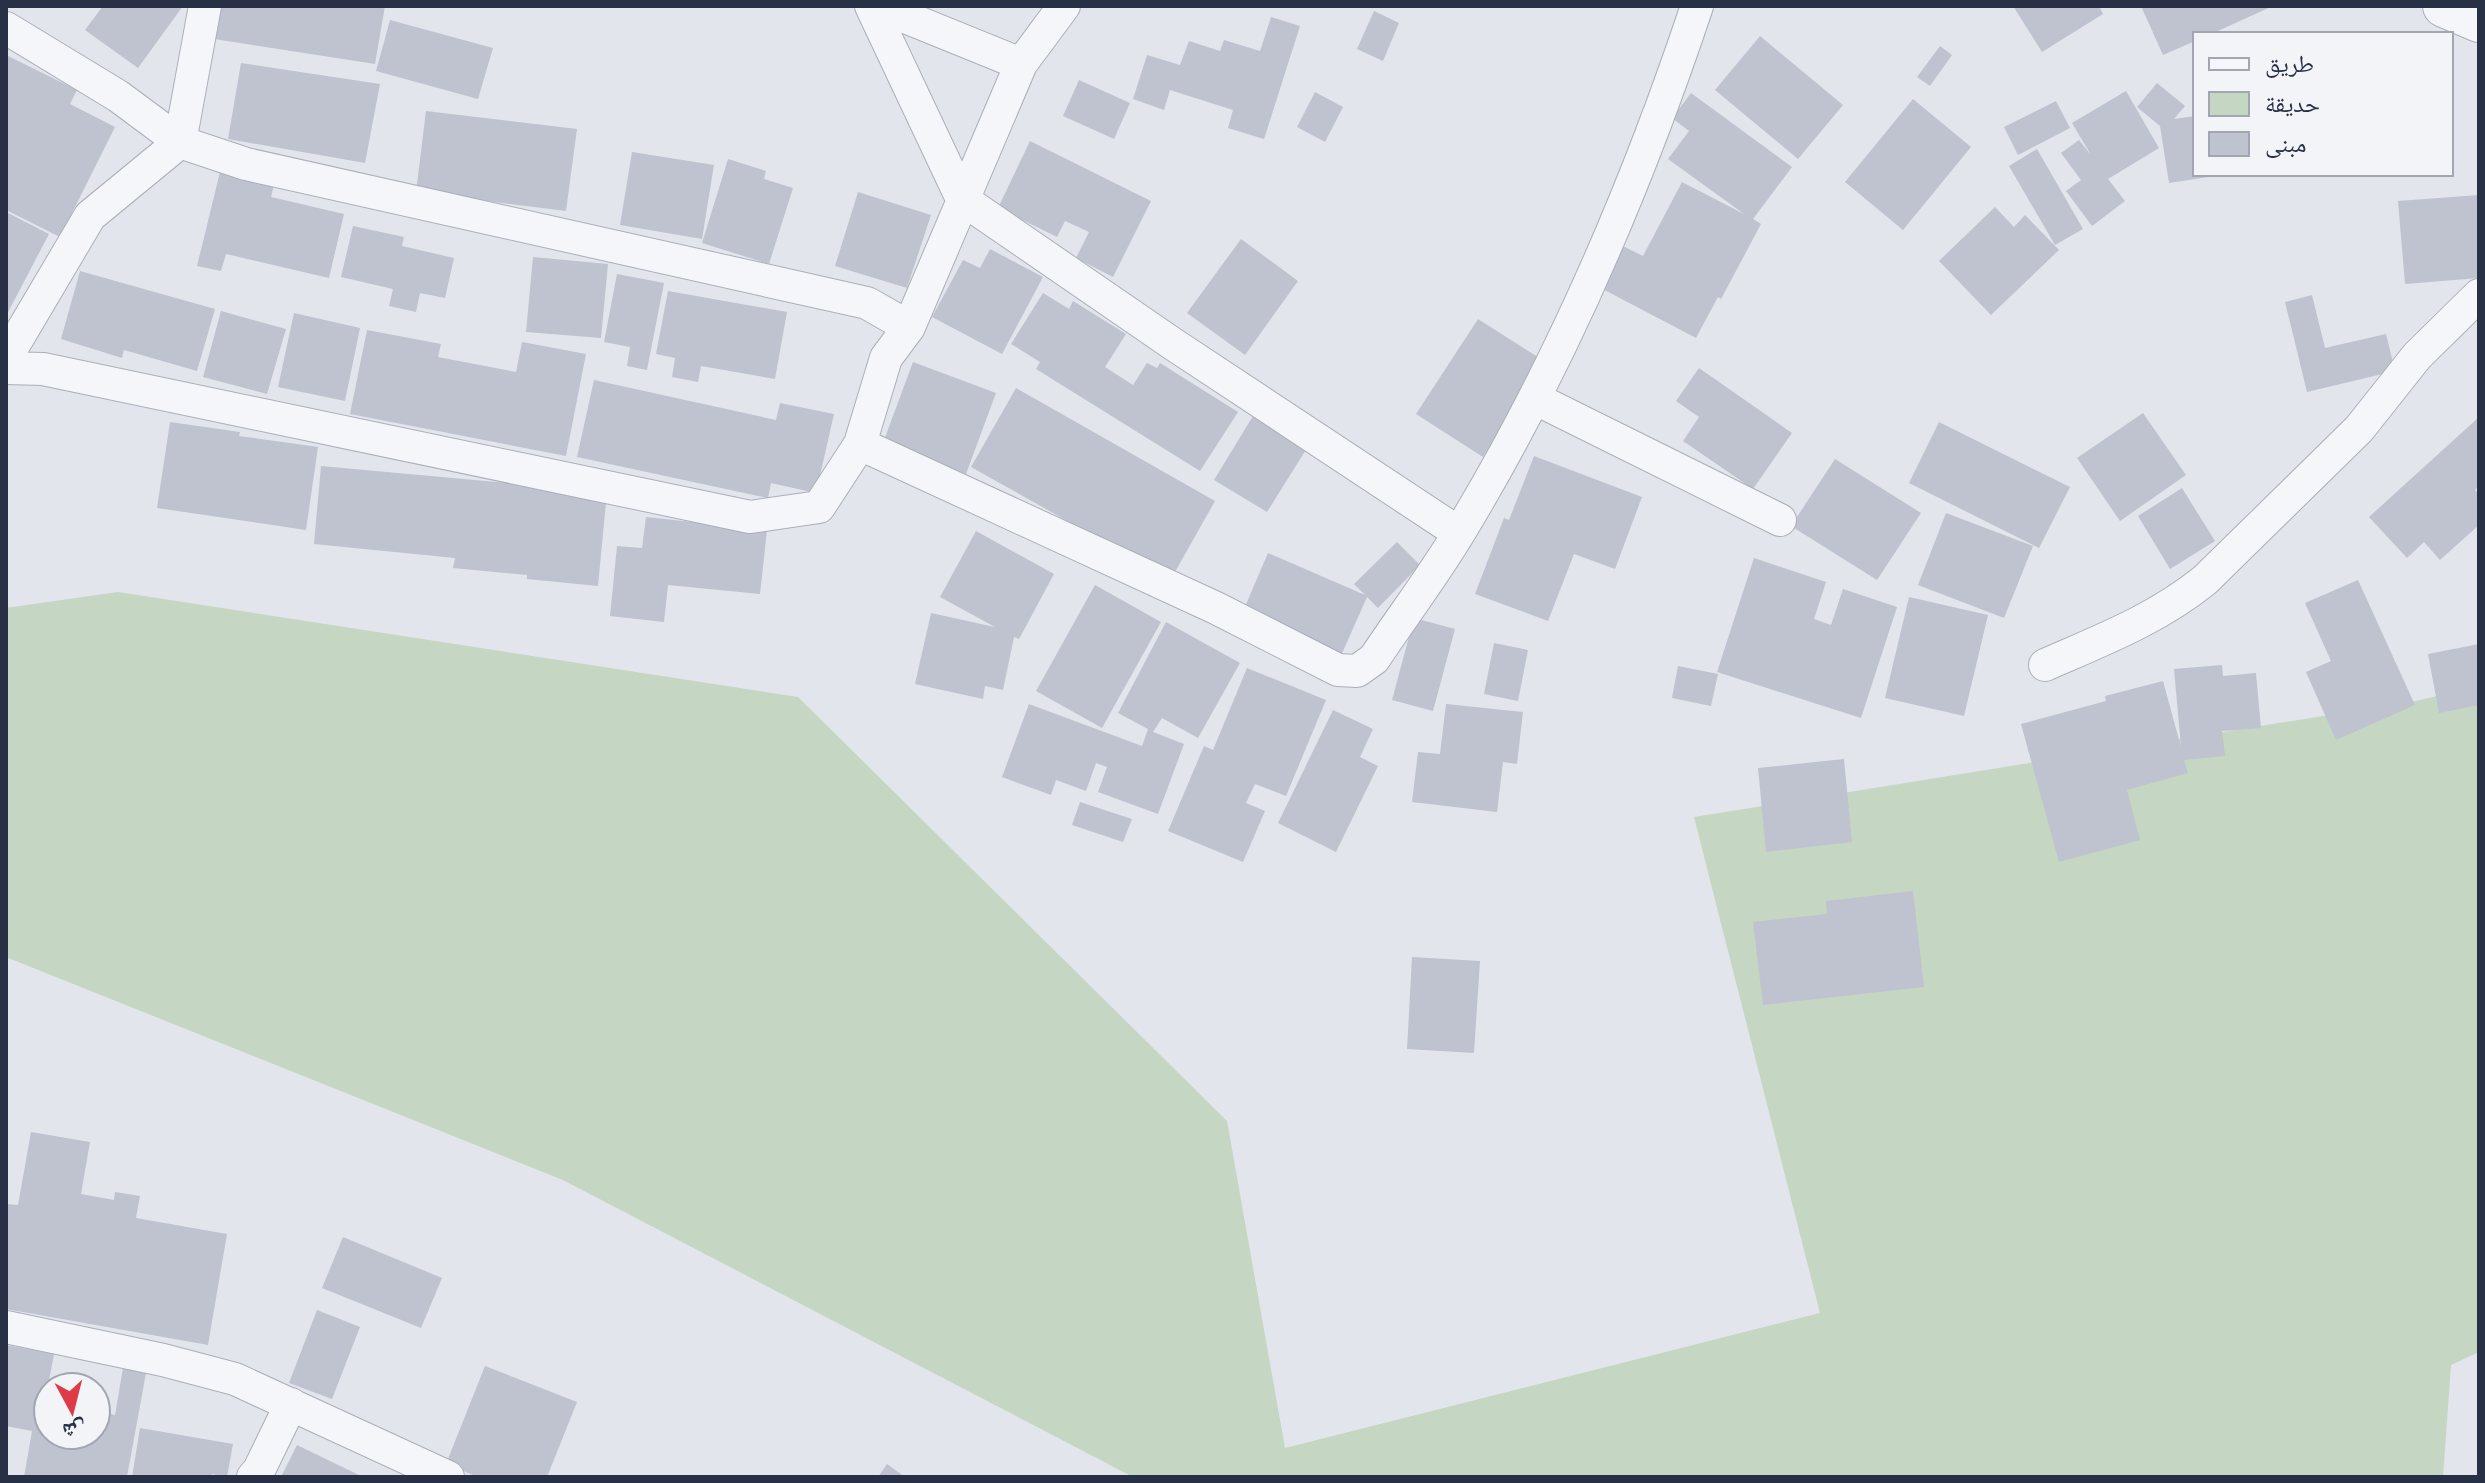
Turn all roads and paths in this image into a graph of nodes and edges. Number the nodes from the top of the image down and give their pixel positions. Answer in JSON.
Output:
{"nodes":[{"id":1,"x":205,"y":6,"type":"edge"},
{"id":2,"x":871,"y":6,"type":"edge"},
{"id":3,"x":878,"y":6,"type":"edge"},
{"id":4,"x":1064,"y":6,"type":"edge"},
{"id":5,"x":1697,"y":6,"type":"edge"},
{"id":6,"x":2444,"y":6,"type":"edge"},
{"id":7,"x":2479,"y":21,"type":"edge"},
{"id":8,"x":6,"y":28,"type":"edge"},
{"id":9,"x":1021,"y":64,"type":"junction"},
{"id":10,"x":180,"y":142,"type":"junction"},
{"id":11,"x":962,"y":199,"type":"junction"},
{"id":12,"x":2479,"y":295,"type":"edge"},
{"id":13,"x":909,"y":327,"type":"junction"},
{"id":14,"x":6,"y":358,"type":"edge"},
{"id":15,"x":6,"y":368,"type":"edge"},
{"id":16,"x":1534,"y":398,"type":"junction"},
{"id":17,"x":860,"y":444,"type":"junction"},
{"id":18,"x":1780,"y":520,"type":"dead end"},
{"id":19,"x":1459,"y":533,"type":"junction"},
{"id":20,"x":2045,"y":665,"type":"dead end"},
{"id":21,"x":6,"y":1327,"type":"edge"},
{"id":22,"x":291,"y":1404,"type":"junction"},
{"id":23,"x":253,"y":1477,"type":"edge"},
{"id":24,"x":448,"y":1477,"type":"edge"}],
"edges":[{"from":1,"to":10,"type":"street"},
{"from":2,"to":11,"type":"street"},
{"from":3,"to":9,"type":"street"},
{"from":4,"to":9,"type":"street"},
{"from":5,"to":16,"type":"street"},
{"from":6,"to":7,"type":"street"},
{"from":8,"to":10,"type":"street"},
{"from":9,"to":11,"type":"street"},
{"from":10,"to":13,"type":"street"},
{"from":10,"to":14,"type":"street"},
{"from":11,"to":13,"type":"street"},
{"from":11,"to":19,"type":"street"},
{"from":12,"to":20,"type":"street"},
{"from":13,"to":17,"type":"street"},
{"from":15,"to":17,"type":"street"},
{"from":16,"to":18,"type":"street"},
{"from":16,"to":19,"type":"street"},
{"from":17,"to":19,"type":"street"},
{"from":21,"to":22,"type":"street"},
{"from":22,"to":23,"type":"street"},
{"from":22,"to":24,"type":"street"}]}
